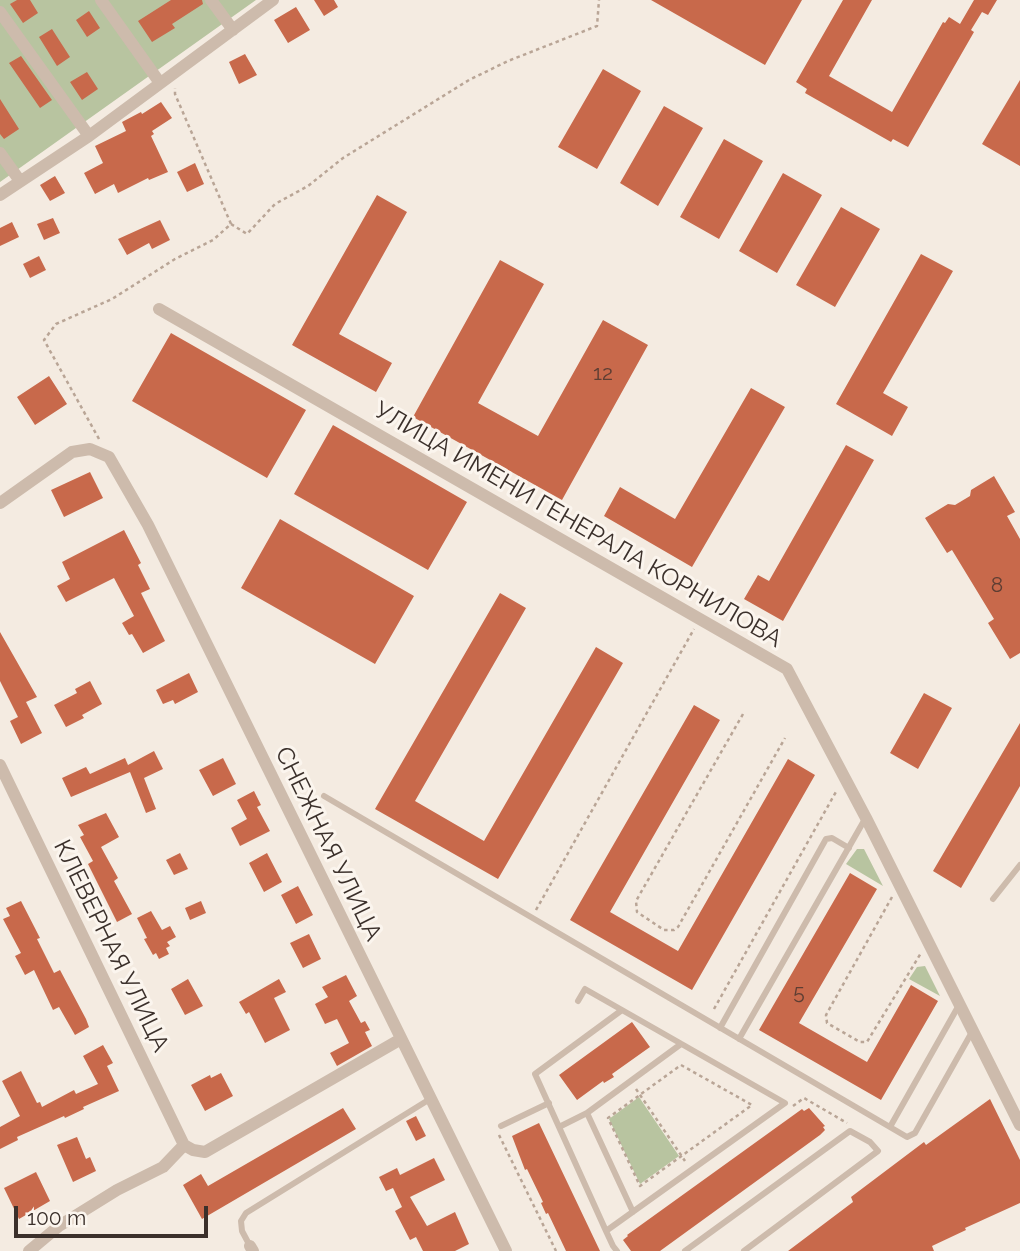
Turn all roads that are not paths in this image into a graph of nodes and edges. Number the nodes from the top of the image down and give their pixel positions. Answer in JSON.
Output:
{"nodes":[{"id":1,"x":101,"y":0,"type":"edge"},
{"id":2,"x":211,"y":0,"type":"edge"},
{"id":3,"x":273,"y":0,"type":"edge"},
{"id":4,"x":0,"y":12,"type":"edge"},
{"id":5,"x":233,"y":30,"type":"junction"},
{"id":6,"x":160,"y":83,"type":"junction"},
{"id":7,"x":89,"y":136,"type":"junction"},
{"id":8,"x":0,"y":153,"type":"edge"},
{"id":9,"x":20,"y":181,"type":"junction"},
{"id":10,"x":0,"y":195,"type":"edge"},
{"id":11,"x":159,"y":309,"type":"dead end"},
{"id":12,"x":0,"y":503,"type":"edge"},
{"id":13,"x":0,"y":765,"type":"edge"},
{"id":14,"x":324,"y":796,"type":"dead end"},
{"id":15,"x":866,"y":818,"type":"junction"},
{"id":16,"x":849,"y":848,"type":"junction"},
{"id":17,"x":1020,"y":865,"type":"edge"},
{"id":18,"x":993,"y":899,"type":"dead end"},
{"id":19,"x":578,"y":1002,"type":"dead end"},
{"id":20,"x":959,"y":1005,"type":"junction"},
{"id":21,"x":622,"y":1010,"type":"junction"},
{"id":22,"x":720,"y":1028,"type":"junction"},
{"id":23,"x":972,"y":1032,"type":"junction"},
{"id":24,"x":401,"y":1039,"type":"junction"},
{"id":25,"x":739,"y":1039,"type":"junction"},
{"id":26,"x":681,"y":1044,"type":"junction"},
{"id":27,"x":430,"y":1099,"type":"junction"},
{"id":28,"x":549,"y":1103,"type":"junction"},
{"id":29,"x":587,"y":1113,"type":"junction"},
{"id":30,"x":1020,"y":1125,"type":"edge"},
{"id":31,"x":501,"y":1126,"type":"dead end"},
{"id":32,"x":559,"y":1127,"type":"junction"},
{"id":33,"x":890,"y":1127,"type":"junction"},
{"id":34,"x":184,"y":1145,"type":"junction"},
{"id":35,"x":633,"y":1212,"type":"junction"},
{"id":36,"x":606,"y":1231,"type":"junction"},
{"id":37,"x":252,"y":1249,"type":"edge"},
{"id":38,"x":29,"y":1251,"type":"edge"},
{"id":39,"x":506,"y":1251,"type":"edge"},
{"id":40,"x":617,"y":1251,"type":"edge"},
{"id":41,"x":685,"y":1251,"type":"edge"},
{"id":42,"x":744,"y":1251,"type":"edge"}],
"edges":[{"from":1,"to":6,"type":"street"},
{"from":2,"to":5,"type":"street"},
{"from":3,"to":5,"type":"street"},
{"from":4,"to":7,"type":"street"},
{"from":5,"to":6,"type":"street"},
{"from":6,"to":7,"type":"street"},
{"from":7,"to":9,"type":"street"},
{"from":8,"to":9,"type":"street"},
{"from":9,"to":10,"type":"street"},
{"from":11,"to":15,"type":"street","name":"УЛИЦА ИМЕНИ ГЕНЕРАЛА КОРНИЛОВА"},
{"from":12,"to":24,"type":"street","name":"СНЕЖНАЯ УЛИЦА"},
{"from":13,"to":34,"type":"street","name":"КЛЕВЕРНАЯ УЛИЦА"},
{"from":14,"to":22,"type":"lane"},
{"from":15,"to":16,"type":"lane"},
{"from":15,"to":20,"type":"street","name":"УЛИЦА ИМЕНИ ГЕНЕРАЛА КОРНИЛОВА"},
{"from":16,"to":22,"type":"lane"},
{"from":16,"to":25,"type":"lane"},
{"from":17,"to":18,"type":"lane"},
{"from":19,"to":21,"type":"lane"},
{"from":20,"to":23,"type":"street","name":"УЛИЦА ИМЕНИ ГЕНЕРАЛА КОРНИЛОВА"},
{"from":20,"to":33,"type":"lane"},
{"from":21,"to":26,"type":"lane"},
{"from":21,"to":28,"type":"lane"},
{"from":22,"to":25,"type":"lane"},
{"from":23,"to":30,"type":"street","name":"УЛИЦА ИМЕНИ ГЕНЕРАЛА КОРНИЛОВА"},
{"from":23,"to":33,"type":"lane"},
{"from":24,"to":27,"type":"street","name":"СНЕЖНАЯ УЛИЦА"},
{"from":24,"to":34,"type":"street"},
{"from":25,"to":33,"type":"lane"},
{"from":26,"to":29,"type":"lane"},
{"from":26,"to":35,"type":"lane"},
{"from":27,"to":37,"type":"lane"},
{"from":27,"to":39,"type":"street","name":"СНЕЖНАЯ УЛИЦА"},
{"from":28,"to":31,"type":"lane"},
{"from":28,"to":32,"type":"lane"},
{"from":29,"to":32,"type":"lane"},
{"from":29,"to":35,"type":"lane"},
{"from":32,"to":36,"type":"lane"},
{"from":34,"to":38,"type":"street"},
{"from":35,"to":36,"type":"lane"},
{"from":36,"to":40,"type":"lane"},
{"from":41,"to":42,"type":"lane"}]}
